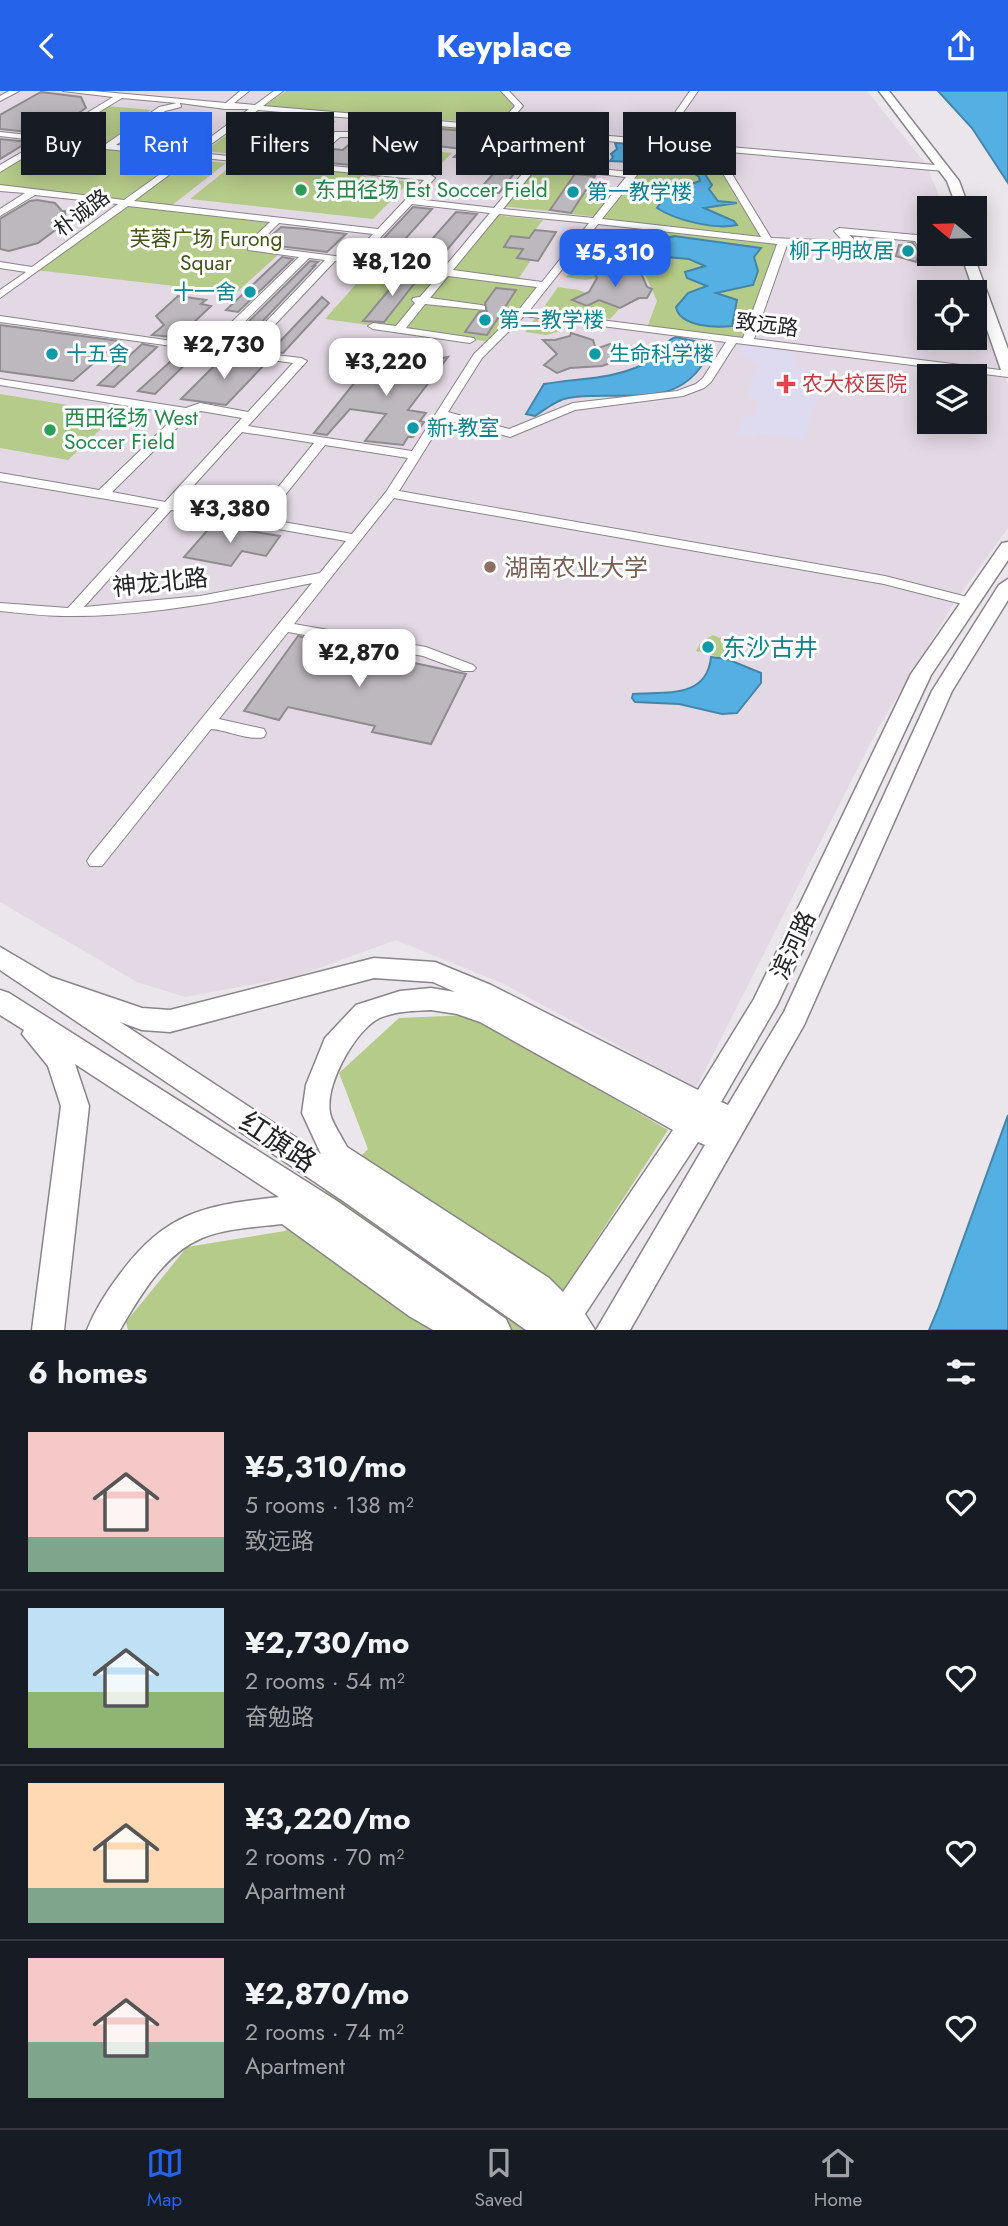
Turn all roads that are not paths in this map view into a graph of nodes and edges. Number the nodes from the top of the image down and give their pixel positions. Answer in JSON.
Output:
{"nodes":[{"id":1,"x":15,"y":91,"type":"edge"},
{"id":2,"x":67,"y":91,"type":"edge"},
{"id":3,"x":245,"y":91,"type":"edge"},
{"id":4,"x":279,"y":91,"type":"edge"},
{"id":5,"x":505,"y":91,"type":"edge"},
{"id":6,"x":694,"y":91,"type":"edge"},
{"id":7,"x":872,"y":91,"type":"edge"},
{"id":8,"x":884,"y":91,"type":"edge"},
{"id":9,"x":119,"y":97,"type":"junction"},
{"id":10,"x":0,"y":99,"type":"edge"},
{"id":11,"x":190,"y":102,"type":"junction"},
{"id":12,"x":225,"y":107,"type":"junction"},
{"id":13,"x":248,"y":109,"type":"junction"},
{"id":14,"x":93,"y":112,"type":"edge"},
{"id":15,"x":514,"y":112,"type":"edge"},
{"id":16,"x":679,"y":112,"type":"edge"},
{"id":17,"x":348,"y":116,"type":"edge"},
{"id":18,"x":215,"y":129,"type":"junction"},
{"id":19,"x":212,"y":131,"type":"edge"},
{"id":20,"x":212,"y":132,"type":"edge"},
{"id":21,"x":0,"y":134,"type":"edge"},
{"id":22,"x":21,"y":136,"type":"edge"},
{"id":23,"x":108,"y":146,"type":"joint"},
{"id":24,"x":120,"y":147,"type":"edge"},
{"id":25,"x":736,"y":150,"type":"edge"},
{"id":26,"x":21,"y":156,"type":"edge"},
{"id":27,"x":334,"y":168,"type":"edge"},
{"id":28,"x":937,"y":168,"type":"junction"},
{"id":29,"x":0,"y":169,"type":"edge"},
{"id":30,"x":623,"y":174,"type":"edge"},
{"id":31,"x":162,"y":175,"type":"edge"},
{"id":32,"x":632,"y":175,"type":"edge"},
{"id":33,"x":728,"y":175,"type":"edge"},
{"id":34,"x":0,"y":188,"type":"edge"},
{"id":35,"x":33,"y":192,"type":"junction"},
{"id":36,"x":946,"y":196,"type":"edge"},
{"id":37,"x":959,"y":196,"type":"edge"},
{"id":38,"x":409,"y":201,"type":"junction"},
{"id":39,"x":125,"y":202,"type":"junction"},
{"id":40,"x":497,"y":209,"type":"junction"},
{"id":41,"x":0,"y":213,"type":"edge"},
{"id":42,"x":276,"y":220,"type":"junction"},
{"id":43,"x":596,"y":221,"type":"junction"},
{"id":44,"x":379,"y":232,"type":"junction"},
{"id":45,"x":917,"y":238,"type":"edge"},
{"id":46,"x":768,"y":241,"type":"junction"},
{"id":47,"x":783,"y":242,"type":"junction"},
{"id":48,"x":306,"y":256,"type":"junction"},
{"id":49,"x":332,"y":259,"type":"junction"},
{"id":50,"x":352,"y":262,"type":"junction"},
{"id":51,"x":0,"y":265,"type":"edge"},
{"id":52,"x":971,"y":266,"type":"edge"},
{"id":53,"x":985,"y":266,"type":"edge"},
{"id":54,"x":35,"y":269,"type":"junction"},
{"id":55,"x":444,"y":273,"type":"junction"},
{"id":56,"x":545,"y":285,"type":"junction"},
{"id":57,"x":0,"y":295,"type":"edge"},
{"id":58,"x":416,"y":300,"type":"junction"},
{"id":59,"x":259,"y":302,"type":"junction"},
{"id":60,"x":287,"y":306,"type":"junction"},
{"id":61,"x":481,"y":308,"type":"dead end"},
{"id":62,"x":522,"y":313,"type":"junction"},
{"id":63,"x":0,"y":319,"type":"edge"},
{"id":64,"x":373,"y":326,"type":"dead end"},
{"id":65,"x":1008,"y":329,"type":"edge"},
{"id":66,"x":399,"y":330,"type":"junction"},
{"id":67,"x":470,"y":340,"type":"dead end"},
{"id":68,"x":733,"y":340,"type":"junction"},
{"id":69,"x":747,"y":342,"type":"junction"},
{"id":70,"x":209,"y":351,"type":"junction"},
{"id":71,"x":241,"y":354,"type":"junction"},
{"id":72,"x":1008,"y":372,"type":"edge"},
{"id":73,"x":0,"y":382,"type":"edge"},
{"id":74,"x":187,"y":412,"type":"junction"},
{"id":75,"x":441,"y":414,"type":"junction"},
{"id":76,"x":250,"y":416,"type":"junction"},
{"id":77,"x":239,"y":428,"type":"junction"},
{"id":78,"x":323,"y":441,"type":"junction"},
{"id":79,"x":415,"y":455,"type":"junction"},
{"id":80,"x":0,"y":477,"type":"edge"},
{"id":81,"x":103,"y":494,"type":"junction"},
{"id":82,"x":391,"y":494,"type":"junction"},
{"id":83,"x":168,"y":506,"type":"junction"},
{"id":84,"x":258,"y":521,"type":"junction"},
{"id":85,"x":354,"y":538,"type":"junction"},
{"id":86,"x":1008,"y":548,"type":"edge"},
{"id":87,"x":324,"y":576,"type":"junction"},
{"id":88,"x":1008,"y":585,"type":"edge"},
{"id":89,"x":970,"y":602,"type":"junction"},
{"id":90,"x":0,"y":607,"type":"edge"},
{"id":91,"x":72,"y":613,"type":"junction"},
{"id":92,"x":284,"y":627,"type":"junction"},
{"id":93,"x":468,"y":668,"type":"dead end"},
{"id":94,"x":208,"y":724,"type":"junction"},
{"id":95,"x":258,"y":733,"type":"dead end"},
{"id":96,"x":96,"y":861,"type":"dead end"},
{"id":97,"x":0,"y":957,"type":"edge"},
{"id":98,"x":37,"y":983,"type":"junction"},
{"id":99,"x":4,"y":1004,"type":"edge"},
{"id":100,"x":697,"y":1117,"type":"junction"},
{"id":101,"x":728,"y":1131,"type":"junction"},
{"id":102,"x":48,"y":1330,"type":"edge"},
{"id":103,"x":103,"y":1330,"type":"edge"},
{"id":104,"x":464,"y":1330,"type":"edge"},
{"id":105,"x":495,"y":1330,"type":"edge"},
{"id":106,"x":555,"y":1330,"type":"edge"},
{"id":107,"x":579,"y":1330,"type":"edge"},
{"id":108,"x":612,"y":1330,"type":"edge"}],
"edges":[{"from":1,"to":10,"type":"street"},
{"from":2,"to":9,"type":"street"},
{"from":3,"to":12,"type":"street"},
{"from":4,"to":13,"type":"street","name":"朴诚路"},
{"from":5,"to":15,"type":"street"},
{"from":6,"to":16,"type":"street"},
{"from":7,"to":28,"type":"main road"},
{"from":8,"to":28,"type":"main road"},
{"from":9,"to":11,"type":"street"},
{"from":9,"to":14,"type":"street"},
{"from":11,"to":12,"type":"street"},
{"from":11,"to":23,"type":"street"},
{"from":12,"to":13,"type":"street"},
{"from":13,"to":17,"type":"street"},
{"from":13,"to":18,"type":"street","name":"朴诚路"},
{"from":18,"to":19,"type":"street"},
{"from":18,"to":20,"type":"street","name":"朴诚路"},
{"from":21,"to":22,"type":"street"},
{"from":23,"to":24,"type":"street"},
{"from":25,"to":28,"type":"street"},
{"from":26,"to":29,"type":"street"},
{"from":27,"to":38,"type":"street"},
{"from":28,"to":36,"type":"main road"},
{"from":28,"to":37,"type":"main road"},
{"from":30,"to":40,"type":"street"},
{"from":31,"to":39,"type":"street","name":"朴诚路"},
{"from":32,"to":43,"type":"street"},
{"from":33,"to":46,"type":"street"},
{"from":34,"to":35,"type":"street"},
{"from":35,"to":39,"type":"street"},
{"from":35,"to":41,"type":"street"},
{"from":38,"to":40,"type":"street"},
{"from":38,"to":44,"type":"street"},
{"from":39,"to":42,"type":"street"},
{"from":39,"to":54,"type":"street","name":"朴诚路"},
{"from":40,"to":43,"type":"street"},
{"from":40,"to":55,"type":"street"},
{"from":42,"to":44,"type":"street"},
{"from":42,"to":48,"type":"street"},
{"from":43,"to":46,"type":"street"},
{"from":43,"to":56,"type":"street"},
{"from":44,"to":50,"type":"street"},
{"from":45,"to":47,"type":"street"},
{"from":46,"to":47,"type":"street"},
{"from":47,"to":69,"type":"street"},
{"from":48,"to":49,"type":"street"},
{"from":48,"to":59,"type":"street"},
{"from":49,"to":50,"type":"street"},
{"from":49,"to":60,"type":"street"},
{"from":50,"to":55,"type":"street"},
{"from":51,"to":54,"type":"street"},
{"from":52,"to":72,"type":"main road"},
{"from":53,"to":65,"type":"main road"},
{"from":54,"to":57,"type":"street","name":"朴诚路"},
{"from":55,"to":56,"type":"street"},
{"from":55,"to":58,"type":"street"},
{"from":56,"to":62,"type":"street"},
{"from":58,"to":61,"type":"street"},
{"from":58,"to":66,"type":"street"},
{"from":59,"to":60,"type":"street"},
{"from":59,"to":70,"type":"street"},
{"from":60,"to":71,"type":"street"},
{"from":62,"to":68,"type":"street","name":"致远路"},
{"from":62,"to":75,"type":"street"},
{"from":63,"to":70,"type":"street"},
{"from":64,"to":66,"type":"street"},
{"from":66,"to":67,"type":"street"},
{"from":68,"to":69,"type":"street","name":"致远路"},
{"from":68,"to":75,"type":"street"},
{"from":69,"to":72,"type":"street","name":"致远路"},
{"from":70,"to":71,"type":"street"},
{"from":71,"to":76,"type":"street"},
{"from":73,"to":74,"type":"street"},
{"from":74,"to":76,"type":"street"},
{"from":74,"to":81,"type":"street"},
{"from":75,"to":79,"type":"street"},
{"from":76,"to":77,"type":"street"},
{"from":77,"to":78,"type":"street"},
{"from":77,"to":83,"type":"street"},
{"from":78,"to":79,"type":"street"},
{"from":78,"to":84,"type":"street"},
{"from":79,"to":82,"type":"street"},
{"from":80,"to":81,"type":"street"},
{"from":81,"to":83,"type":"street"},
{"from":82,"to":85,"type":"street"},
{"from":82,"to":89,"type":"street"},
{"from":83,"to":84,"type":"street"},
{"from":83,"to":91,"type":"street"},
{"from":84,"to":85,"type":"street"},
{"from":85,"to":87,"type":"street"},
{"from":86,"to":89,"type":"main road","name":"滨河路"},
{"from":87,"to":91,"type":"street","name":"神龙北路"},
{"from":87,"to":92,"type":"street"},
{"from":88,"to":101,"type":"main road","name":"滨河路"},
{"from":89,"to":100,"type":"main road","name":"滨河路"},
{"from":90,"to":91,"type":"street","name":"神龙北路"},
{"from":92,"to":93,"type":"street"},
{"from":92,"to":94,"type":"street"},
{"from":94,"to":95,"type":"street"},
{"from":94,"to":96,"type":"street"},
{"from":97,"to":98,"type":"main road","name":"红旗路"},
{"from":98,"to":100,"type":"main road"},
{"from":98,"to":106,"type":"main road","name":"红旗路"},
{"from":99,"to":102,"type":"main road"},
{"from":99,"to":105,"type":"main road","name":"红旗路"},
{"from":100,"to":101,"type":"main road"},
{"from":100,"to":106,"type":"main road","name":"滨河路"},
{"from":100,"to":107,"type":"main road"},
{"from":101,"to":108,"type":"main road","name":"滨河路"},
{"from":103,"to":104,"type":"main road"}]}
